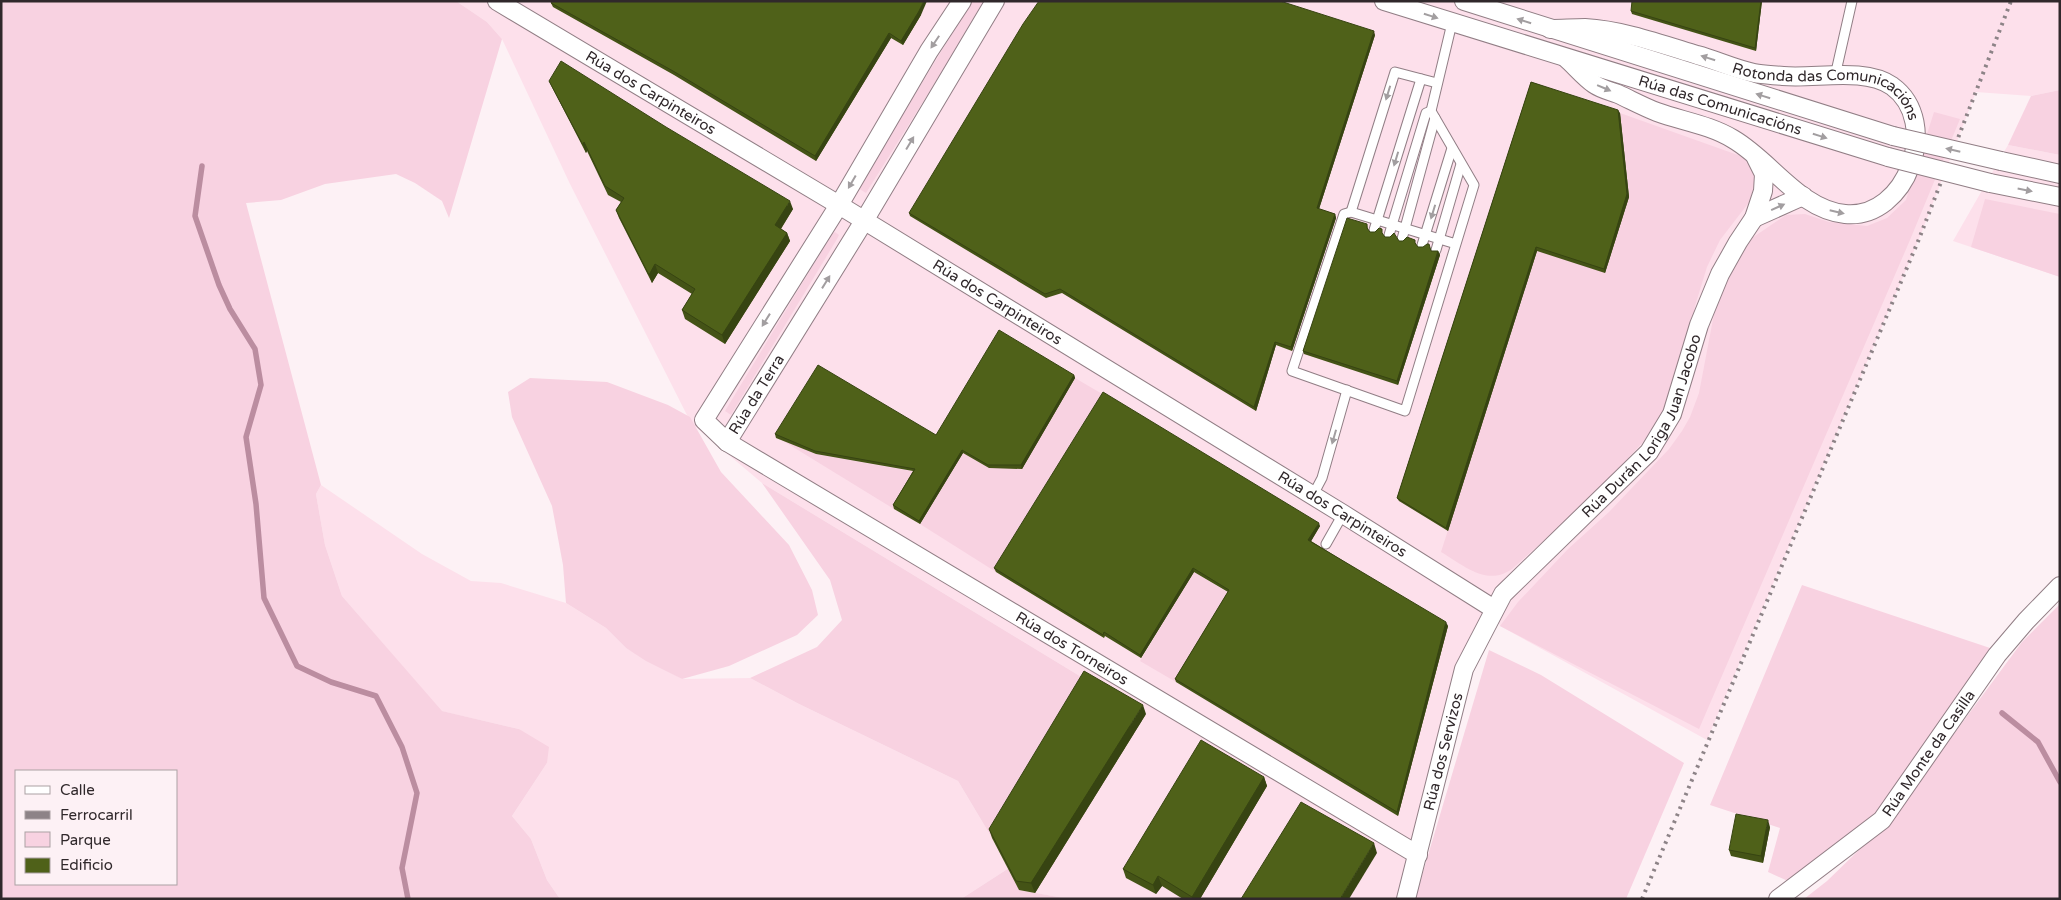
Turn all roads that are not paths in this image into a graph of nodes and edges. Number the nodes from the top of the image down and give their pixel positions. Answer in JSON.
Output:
{"nodes":[{"id":1,"x":497,"y":1,"type":"edge"},
{"id":2,"x":962,"y":1,"type":"edge"},
{"id":3,"x":994,"y":1,"type":"edge"},
{"id":4,"x":1384,"y":1,"type":"edge"},
{"id":5,"x":1464,"y":1,"type":"edge"},
{"id":6,"x":1852,"y":1,"type":"edge"},
{"id":7,"x":1490,"y":5,"type":"edge"},
{"id":8,"x":1452,"y":22,"type":"junction"},
{"id":9,"x":1550,"y":29,"type":"junction"},
{"id":10,"x":1566,"y":58,"type":"junction"},
{"id":11,"x":1835,"y":76,"type":"junction"},
{"id":12,"x":1421,"y":79,"type":"junction"},
{"id":13,"x":1437,"y":84,"type":"junction"},
{"id":14,"x":1433,"y":115,"type":"junction"},
{"id":15,"x":1452,"y":148,"type":"junction"},
{"id":16,"x":1755,"y":156,"type":"junction"},
{"id":17,"x":1461,"y":164,"type":"junction"},
{"id":18,"x":2060,"y":174,"type":"edge"},
{"id":19,"x":1803,"y":196,"type":"junction"},
{"id":20,"x":2060,"y":197,"type":"edge"},
{"id":21,"x":839,"y":205,"type":"junction"},
{"id":22,"x":1351,"y":212,"type":"junction"},
{"id":23,"x":1754,"y":218,"type":"junction"},
{"id":24,"x":1377,"y":220,"type":"junction"},
{"id":25,"x":864,"y":221,"type":"junction"},
{"id":26,"x":1392,"y":224,"type":"junction"},
{"id":27,"x":1405,"y":228,"type":"junction"},
{"id":28,"x":1374,"y":230,"type":"edge"},
{"id":29,"x":1390,"y":235,"type":"edge"},
{"id":30,"x":1426,"y":235,"type":"junction"},
{"id":31,"x":1402,"y":239,"type":"edge"},
{"id":32,"x":1439,"y":239,"type":"junction"},
{"id":33,"x":1456,"y":244,"type":"junction"},
{"id":34,"x":1422,"y":245,"type":"edge"},
{"id":35,"x":1436,"y":250,"type":"edge"},
{"id":36,"x":1347,"y":390,"type":"junction"},
{"id":37,"x":727,"y":442,"type":"junction"},
{"id":38,"x":1312,"y":495,"type":"junction"},
{"id":39,"x":1343,"y":514,"type":"junction"},
{"id":40,"x":1326,"y":544,"type":"dead end"},
{"id":41,"x":2060,"y":586,"type":"edge"},
{"id":42,"x":1494,"y":609,"type":"junction"},
{"id":43,"x":1418,"y":855,"type":"junction"},
{"id":44,"x":1406,"y":899,"type":"edge"},
{"id":45,"x":1778,"y":899,"type":"edge"}],
"edges":[{"from":1,"to":21,"type":"street","name":"Rúa dos Carpinteiros"},
{"from":2,"to":21,"type":"street","name":"Rúa da Terra","one_way":true},
{"from":25,"to":3,"type":"street","name":"Rúa da Terra","one_way":true},
{"from":4,"to":8,"type":"street","name":"Rúa das Comunicacións","one_way":true},
{"from":5,"to":7,"type":"street","name":"Rúa das Comunicacións"},
{"from":6,"to":11,"type":"lane"},
{"from":9,"to":7,"type":"street","name":"Rúa das Comunicacións","one_way":true},
{"from":8,"to":10,"type":"street","name":"Rúa das Comunicacións"},
{"from":8,"to":13,"type":"lane"},
{"from":11,"to":9,"type":"street","name":"Rotonda das Comunicacións","one_way":true},
{"from":18,"to":9,"type":"street","name":"Rúa das Comunicacións","one_way":true,"bridge":true},
{"from":10,"to":16,"type":"street","name":"Rotonda das Comunicacións","one_way":true},
{"from":10,"to":20,"type":"street","name":"Rúa das Comunicacións","one_way":true,"bridge":true},
{"from":19,"to":11,"type":"street","name":"Rotonda das Comunicacións","one_way":true},
{"from":12,"to":13,"type":"lane"},
{"from":12,"to":22,"type":"lane","one_way":true},
{"from":12,"to":24,"type":"lane","one_way":true},
{"from":13,"to":14,"type":"lane"},
{"from":14,"to":15,"type":"lane"},
{"from":14,"to":26,"type":"lane"},
{"from":14,"to":27,"type":"lane"},
{"from":15,"to":17,"type":"lane"},
{"from":15,"to":30,"type":"lane","one_way":true},
{"from":16,"to":19,"type":"street","name":"Rotonda das Comunicacións"},
{"from":16,"to":23,"type":"street","name":"Rúa Durán Loriga Juan Jacobo"},
{"from":17,"to":32,"type":"lane"},
{"from":17,"to":33,"type":"lane"},
{"from":23,"to":19,"type":"street","one_way":true},
{"from":21,"to":25,"type":"street","name":"Rúa dos Carpinteiros"},
{"from":21,"to":37,"type":"street","name":"Rúa da Terra","one_way":true},
{"from":22,"to":24,"type":"lane"},
{"from":22,"to":36,"type":"lane"},
{"from":23,"to":42,"type":"street","name":"Rúa Durán Loriga Juan Jacobo"},
{"from":24,"to":26,"type":"lane"},
{"from":24,"to":28,"type":"lane"},
{"from":37,"to":25,"type":"street","name":"Rúa da Terra","one_way":true},
{"from":25,"to":38,"type":"street","name":"Rúa dos Carpinteiros"},
{"from":26,"to":27,"type":"lane"},
{"from":26,"to":29,"type":"lane"},
{"from":27,"to":30,"type":"lane"},
{"from":27,"to":31,"type":"lane"},
{"from":30,"to":32,"type":"lane"},
{"from":30,"to":34,"type":"lane"},
{"from":32,"to":33,"type":"lane"},
{"from":32,"to":35,"type":"lane"},
{"from":33,"to":36,"type":"lane"},
{"from":36,"to":38,"type":"lane","one_way":true},
{"from":37,"to":43,"type":"street","name":"Rúa dos Torneiros"},
{"from":38,"to":39,"type":"street","name":"Rúa dos Carpinteiros"},
{"from":39,"to":40,"type":"lane"},
{"from":39,"to":42,"type":"street","name":"Rúa dos Carpinteiros"},
{"from":41,"to":45,"type":"street","name":"Rúa Monte da Casilla"},
{"from":42,"to":43,"type":"street","name":"Rúa dos Servizos"},
{"from":43,"to":44,"type":"street","name":"Rúa dos Servizos"}]}
